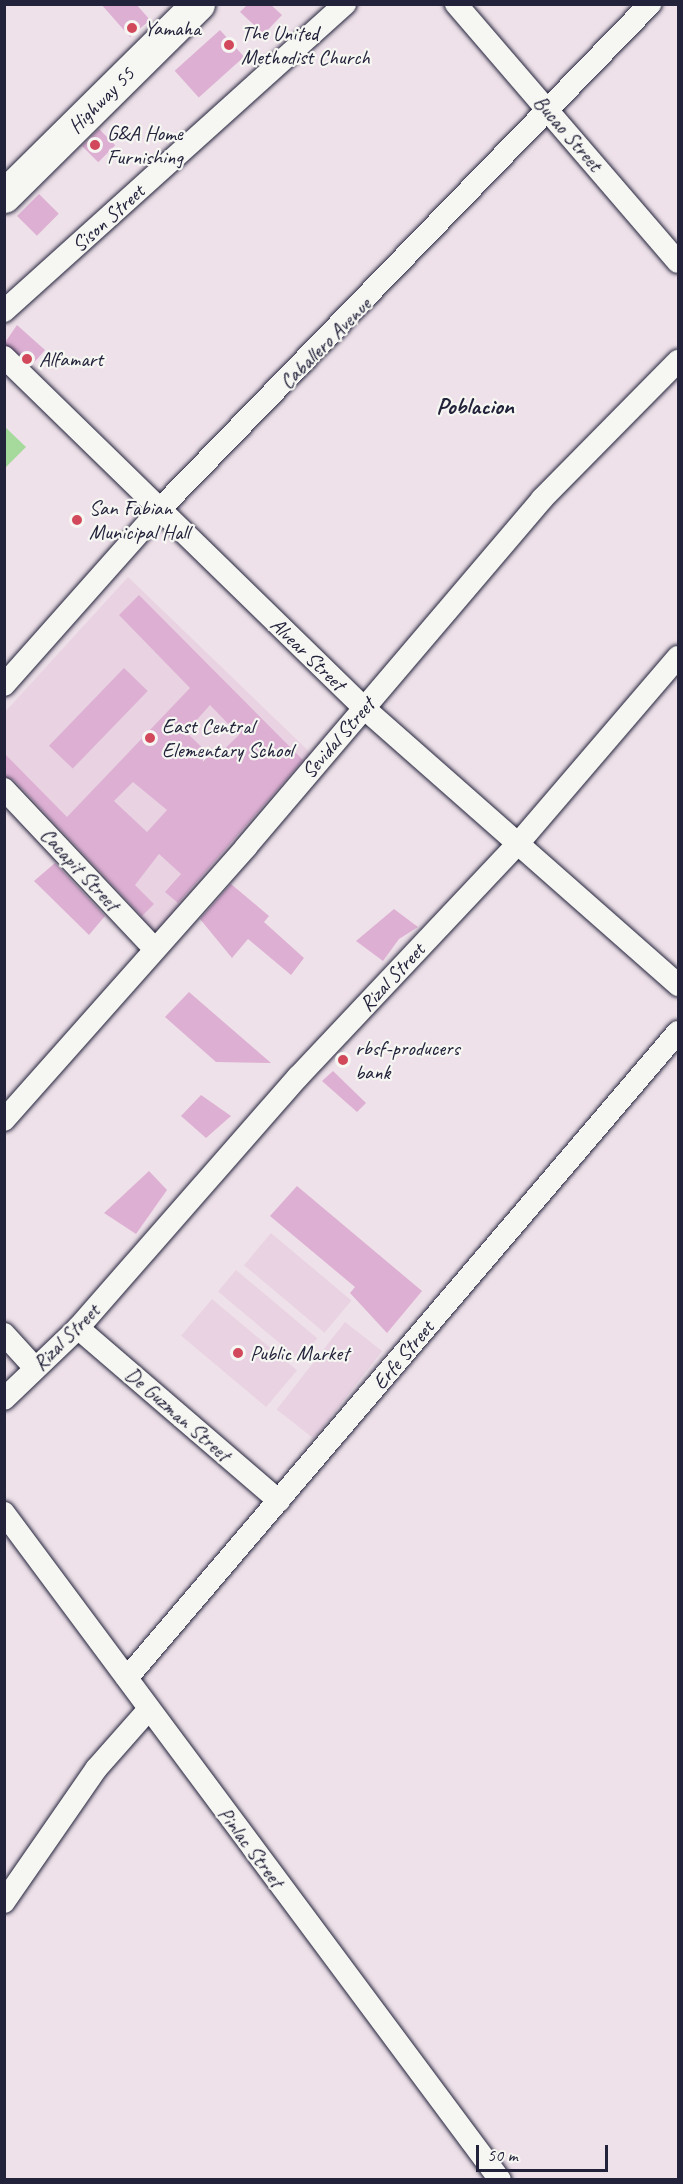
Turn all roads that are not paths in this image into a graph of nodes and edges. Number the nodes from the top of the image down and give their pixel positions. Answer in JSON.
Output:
{"nodes":[{"id":1,"x":198,"y":4,"type":"edge"},
{"id":2,"x":345,"y":4,"type":"edge"},
{"id":3,"x":456,"y":4,"type":"edge"},
{"id":4,"x":650,"y":4,"type":"edge"},
{"id":5,"x":550,"y":111,"type":"junction"},
{"id":6,"x":4,"y":196,"type":"edge"},
{"id":7,"x":678,"y":262,"type":"edge"},
{"id":8,"x":4,"y":311,"type":"edge"},
{"id":9,"x":4,"y":357,"type":"edge"},
{"id":10,"x":678,"y":361,"type":"edge"},
{"id":11,"x":160,"y":509,"type":"junction"},
{"id":12,"x":678,"y":657,"type":"edge"},
{"id":13,"x":4,"y":685,"type":"edge"},
{"id":14,"x":364,"y":708,"type":"junction"},
{"id":15,"x":4,"y":789,"type":"edge"},
{"id":16,"x":516,"y":846,"type":"junction"},
{"id":17,"x":155,"y":949,"type":"junction"},
{"id":18,"x":678,"y":985,"type":"edge"},
{"id":19,"x":678,"y":1032,"type":"edge"},
{"id":20,"x":4,"y":1120,"type":"edge"},
{"id":21,"x":78,"y":1328,"type":"junction"},
{"id":22,"x":4,"y":1334,"type":"edge"},
{"id":23,"x":35,"y":1368,"type":"junction"},
{"id":24,"x":4,"y":1399,"type":"edge"},
{"id":25,"x":279,"y":1501,"type":"junction"},
{"id":26,"x":4,"y":1513,"type":"edge"},
{"id":27,"x":127,"y":1678,"type":"junction"},
{"id":28,"x":149,"y":1709,"type":"junction"},
{"id":29,"x":4,"y":1902,"type":"edge"},
{"id":30,"x":500,"y":2180,"type":"edge"}],
"edges":[{"from":1,"to":6,"type":"highway","name":"Highway 55"},
{"from":2,"to":8,"type":"street","name":"Sison Street"},
{"from":3,"to":5,"type":"street","name":"Bucao Street"},
{"from":4,"to":5,"type":"street","name":"Caballero Avenue"},
{"from":5,"to":7,"type":"street","name":"Bucao Street"},
{"from":5,"to":11,"type":"street","name":"Caballero Avenue"},
{"from":9,"to":11,"type":"street","name":"Alvear Street"},
{"from":10,"to":14,"type":"street","name":"Sevidal Street"},
{"from":11,"to":13,"type":"street","name":"Caballero Avenue"},
{"from":11,"to":14,"type":"street","name":"Alvear Street"},
{"from":12,"to":16,"type":"street","name":"Rizal Street"},
{"from":14,"to":16,"type":"street","name":"Alvear Street"},
{"from":14,"to":17,"type":"street","name":"Sevidal Street"},
{"from":15,"to":17,"type":"street","name":"Cacapit Street"},
{"from":16,"to":18,"type":"street","name":"Alvear Street"},
{"from":16,"to":21,"type":"street","name":"Rizal Street"},
{"from":17,"to":20,"type":"street","name":"Sevidal Street"},
{"from":19,"to":25,"type":"street","name":"Erfe Street"},
{"from":21,"to":23,"type":"street","name":"Rizal Street"},
{"from":21,"to":25,"type":"street","name":"De Guzman Street"},
{"from":22,"to":23,"type":"street"},
{"from":23,"to":24,"type":"street","name":"Rizal Street"},
{"from":25,"to":27,"type":"street","name":"Erfe Street"},
{"from":26,"to":27,"type":"street","name":"Pinlac Street"},
{"from":27,"to":28,"type":"street","name":"Pinlac Street"},
{"from":28,"to":29,"type":"street"},
{"from":28,"to":30,"type":"street","name":"Pinlac Street"}]}
